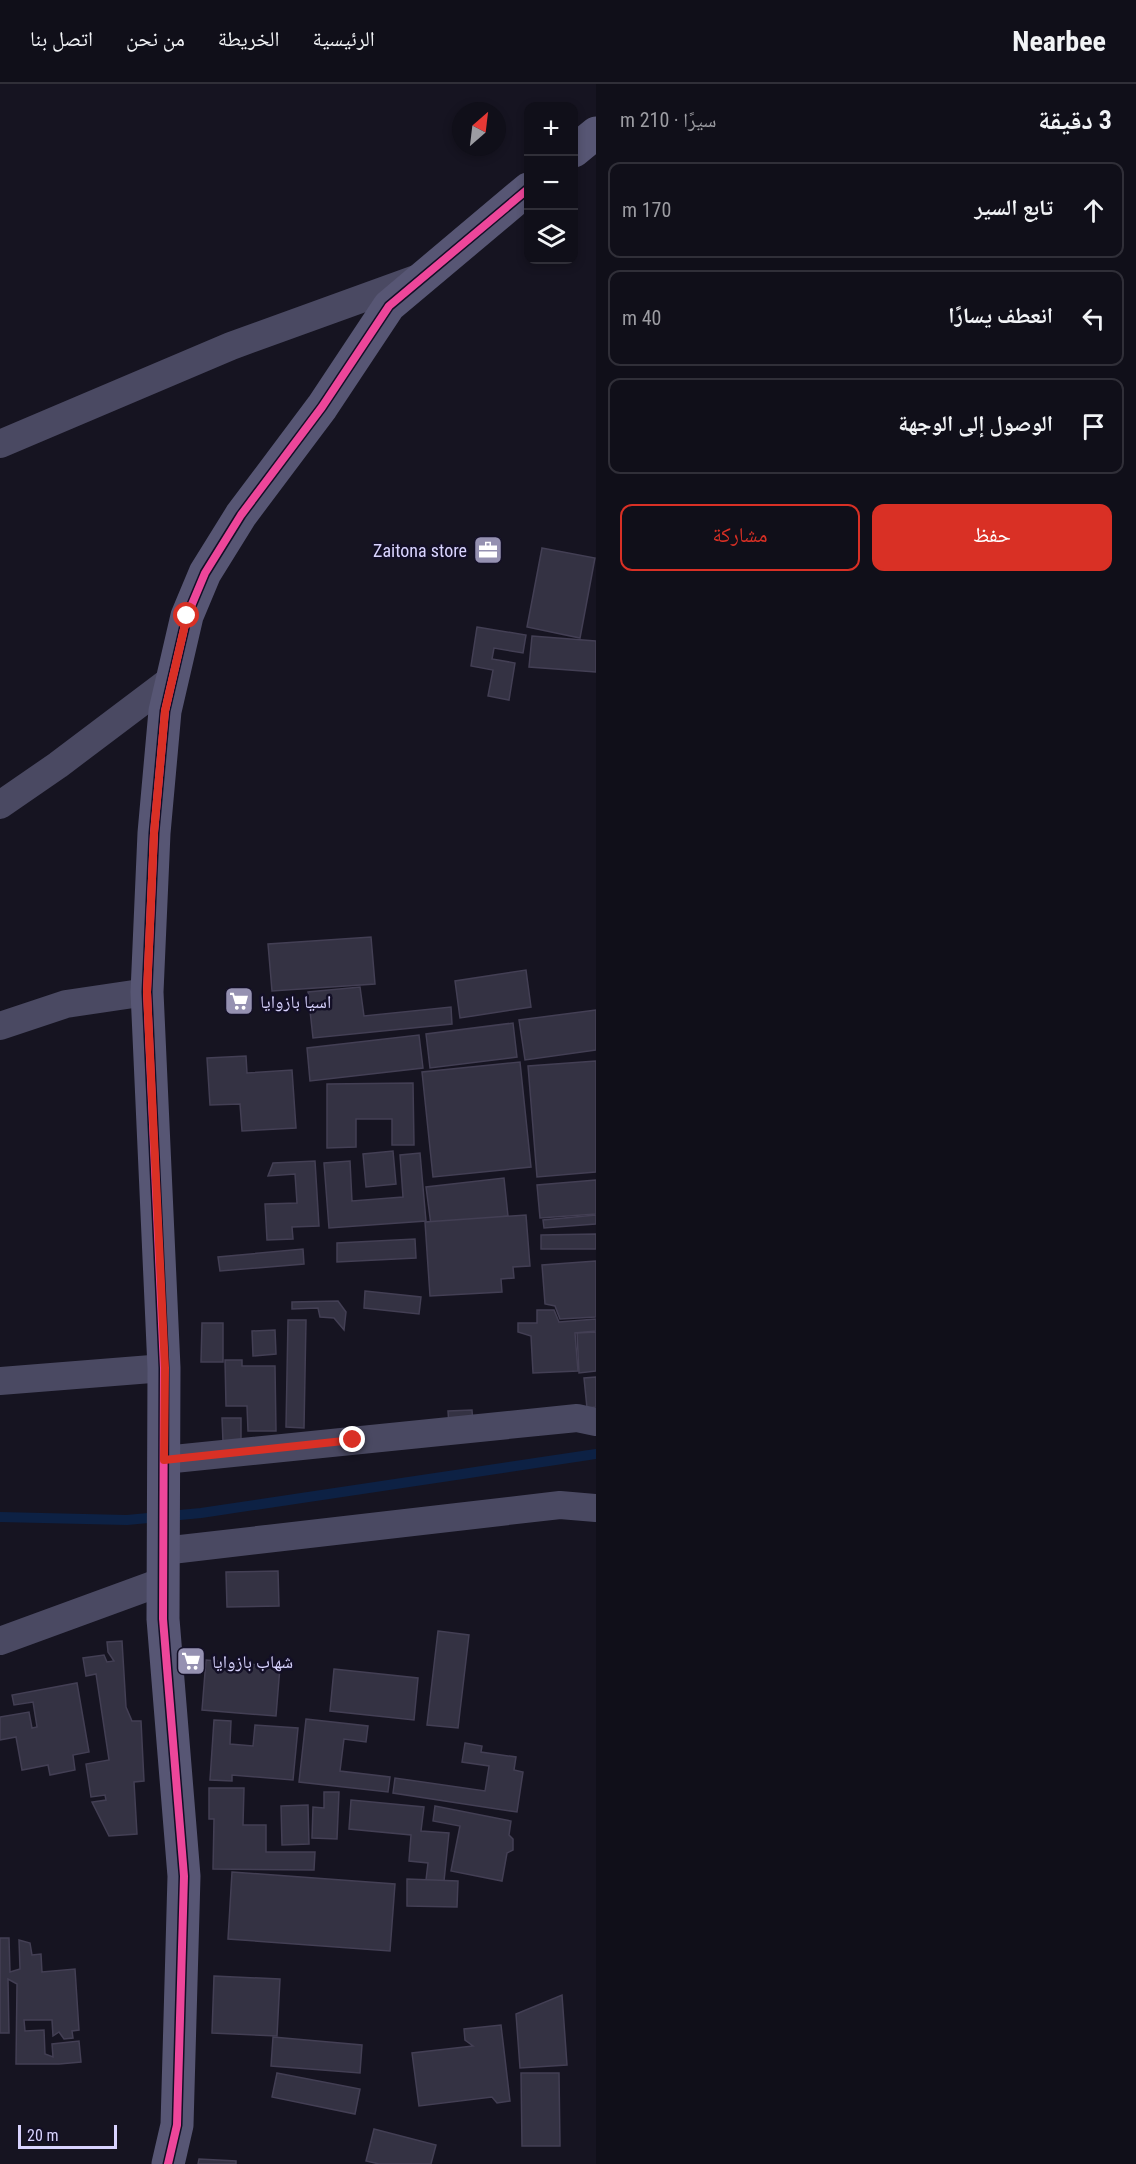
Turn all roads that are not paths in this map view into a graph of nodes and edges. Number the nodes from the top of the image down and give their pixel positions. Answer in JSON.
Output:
{"nodes":[{"id":1,"x":596,"y":133,"type":"edge"},
{"id":2,"x":578,"y":147,"type":"edge"},
{"id":3,"x":524,"y":192,"type":"edge"},
{"id":4,"x":423,"y":276,"type":"junction"},
{"id":5,"x":0,"y":444,"type":"edge"},
{"id":6,"x":172,"y":679,"type":"junction"},
{"id":7,"x":0,"y":805,"type":"edge"},
{"id":8,"x":147,"y":992,"type":"junction"},
{"id":9,"x":0,"y":1026,"type":"edge"},
{"id":10,"x":165,"y":1368,"type":"junction"},
{"id":11,"x":0,"y":1382,"type":"edge"},
{"id":12,"x":596,"y":1422,"type":"edge"},
{"id":13,"x":164,"y":1460,"type":"junction"},
{"id":14,"x":596,"y":1508,"type":"edge"},
{"id":15,"x":164,"y":1566,"type":"junction"},
{"id":16,"x":0,"y":1641,"type":"edge"},
{"id":17,"x":168,"y":2164,"type":"edge"}],
"edges":[{"from":1,"to":2,"type":"street"},
{"from":3,"to":4,"type":"street"},
{"from":4,"to":5,"type":"street"},
{"from":4,"to":6,"type":"street"},
{"from":6,"to":7,"type":"street"},
{"from":6,"to":8,"type":"street"},
{"from":8,"to":9,"type":"street"},
{"from":8,"to":10,"type":"street"},
{"from":10,"to":11,"type":"street"},
{"from":10,"to":13,"type":"street"},
{"from":12,"to":13,"type":"street"},
{"from":13,"to":15,"type":"street"},
{"from":14,"to":15,"type":"street"},
{"from":15,"to":16,"type":"street"},
{"from":15,"to":17,"type":"street"}]}
